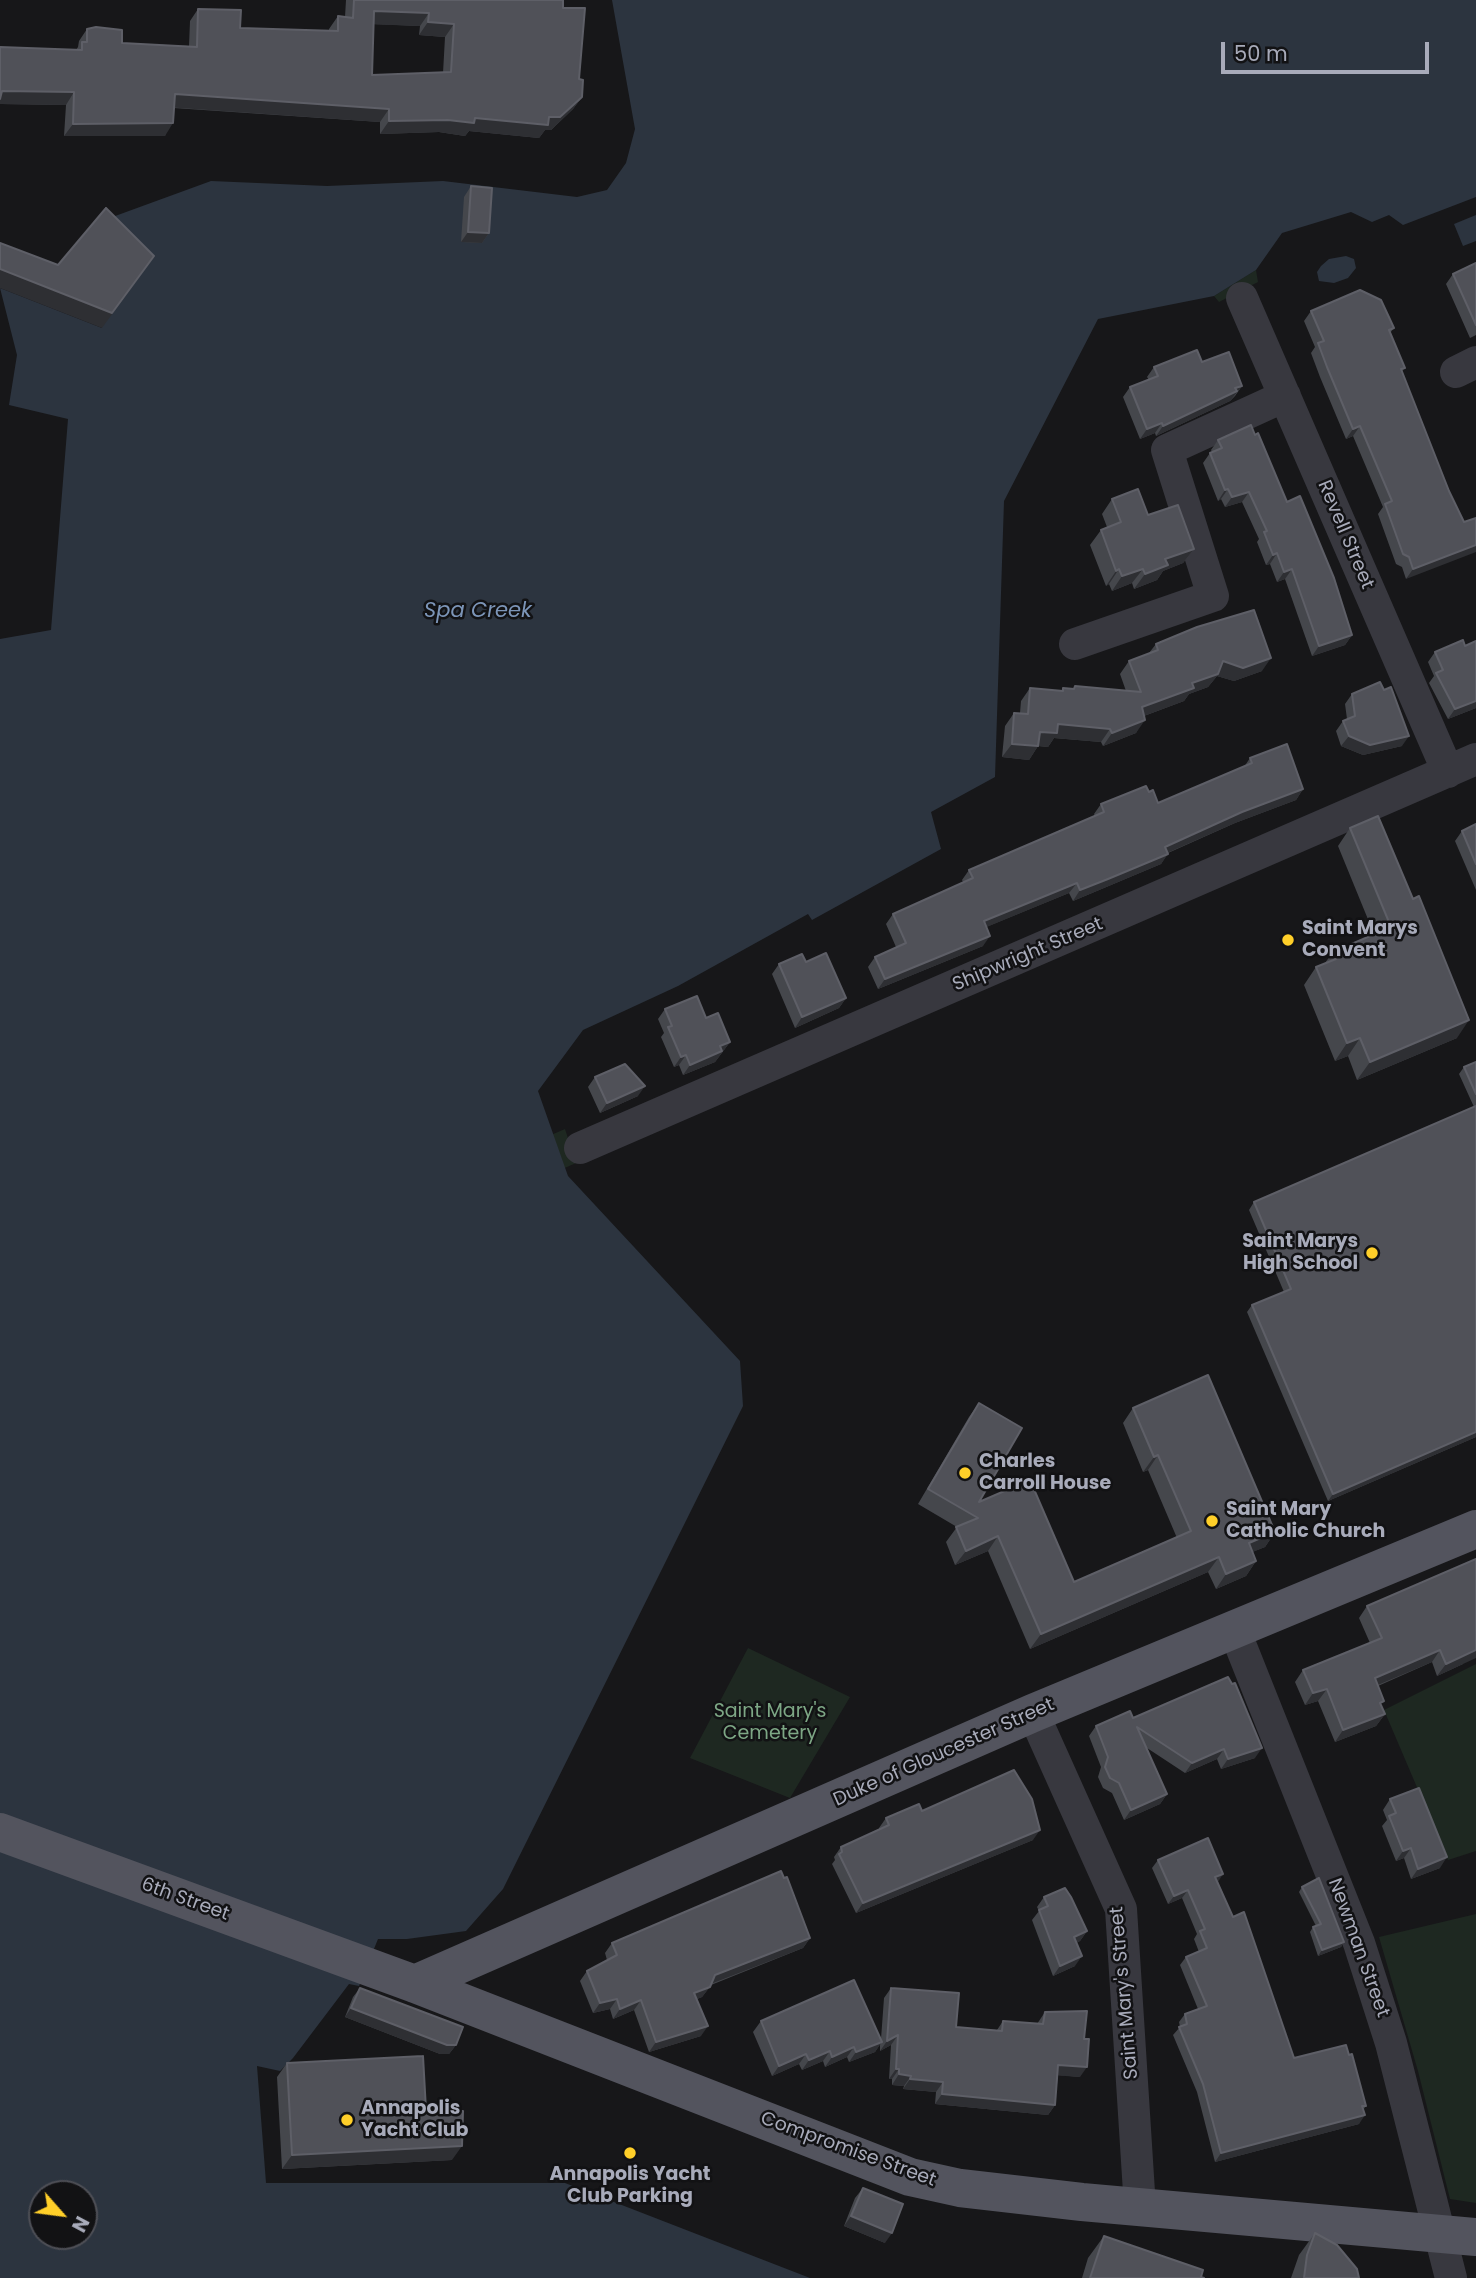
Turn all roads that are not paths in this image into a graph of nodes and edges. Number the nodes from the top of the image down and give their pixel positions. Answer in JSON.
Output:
{"nodes":[{"id":1,"x":1242,"y":298,"type":"dead end"},
{"id":2,"x":1285,"y":396,"type":"junction"},
{"id":3,"x":1075,"y":645,"type":"dead end"},
{"id":4,"x":1462,"y":766,"type":"edge"},
{"id":5,"x":580,"y":1148,"type":"dead end"},
{"id":6,"x":1476,"y":1529,"type":"edge"},
{"id":7,"x":1234,"y":1629,"type":"junction"},
{"id":8,"x":1033,"y":1713,"type":"junction"},
{"id":9,"x":0,"y":1832,"type":"edge"},
{"id":10,"x":370,"y":1968,"type":"joint"},
{"id":11,"x":415,"y":1984,"type":"junction"},
{"id":12,"x":1140,"y":2208,"type":"junction"},
{"id":13,"x":1438,"y":2232,"type":"junction"},
{"id":14,"x":1476,"y":2237,"type":"edge"},
{"id":15,"x":1451,"y":2278,"type":"edge"}],
"edges":[{"from":1,"to":2,"type":"street","name":"Revell Street"},
{"from":2,"to":3,"type":"street"},
{"from":2,"to":4,"type":"street","name":"Revell Street"},
{"from":4,"to":5,"type":"street","name":"Shipwright Street"},
{"from":6,"to":7,"type":"main road","name":"Duke of Gloucester Street"},
{"from":7,"to":8,"type":"main road","name":"Duke of Gloucester Street"},
{"from":7,"to":13,"type":"street","name":"Newman Street"},
{"from":8,"to":11,"type":"main road","name":"Duke of Gloucester Street"},
{"from":8,"to":12,"type":"street","name":"Saint Mary's Street"},
{"from":9,"to":10,"type":"main road","name":"6th Street"},
{"from":10,"to":11,"type":"main road","name":"Compromise Street"},
{"from":11,"to":12,"type":"main road","name":"Compromise Street"},
{"from":12,"to":13,"type":"main road","name":"Compromise Street"},
{"from":13,"to":14,"type":"main road","name":"Compromise Street"},
{"from":13,"to":15,"type":"street","name":"Newman Street"}]}
